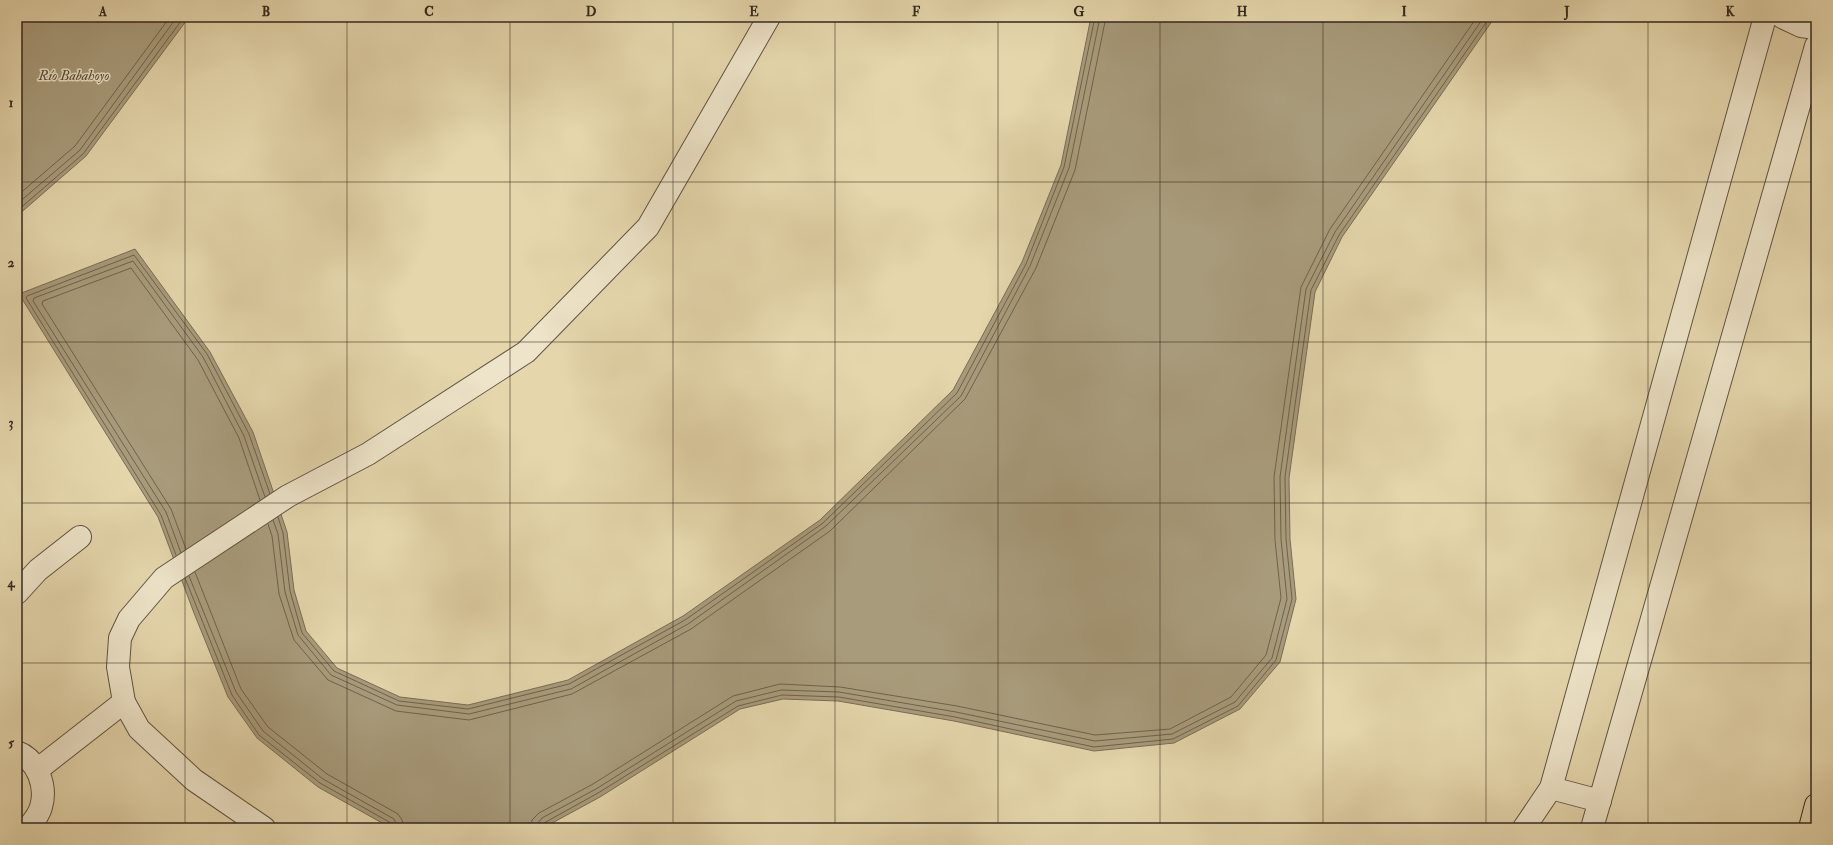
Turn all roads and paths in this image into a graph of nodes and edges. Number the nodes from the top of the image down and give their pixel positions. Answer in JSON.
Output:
{"nodes":[{"id":1,"x":769,"y":17,"type":"edge"},
{"id":2,"x":1765,"y":17,"type":"edge"},
{"id":3,"x":1782,"y":17,"type":"edge"},
{"id":4,"x":1816,"y":28,"type":"edge"},
{"id":5,"x":1816,"y":46,"type":"edge"},
{"id":6,"x":80,"y":537,"type":"dead end"},
{"id":7,"x":17,"y":593,"type":"edge"},
{"id":8,"x":124,"y":702,"type":"junction"},
{"id":9,"x":17,"y":752,"type":"edge"},
{"id":10,"x":37,"y":770,"type":"junction"},
{"id":11,"x":1551,"y":788,"type":"junction"},
{"id":12,"x":1600,"y":801,"type":"junction"},
{"id":13,"x":1816,"y":805,"type":"edge"},
{"id":14,"x":28,"y":828,"type":"edge"},
{"id":15,"x":264,"y":828,"type":"edge"},
{"id":16,"x":1524,"y":828,"type":"edge"},
{"id":17,"x":1592,"y":828,"type":"edge"},
{"id":18,"x":1810,"y":828,"type":"edge"}],
"edges":[{"from":1,"to":8,"type":"street"},
{"from":2,"to":11,"type":"street"},
{"from":3,"to":4,"type":"street"},
{"from":5,"to":12,"type":"street"},
{"from":6,"to":7,"type":"street"},
{"from":8,"to":10,"type":"street"},
{"from":8,"to":15,"type":"street"},
{"from":9,"to":10,"type":"street"},
{"from":10,"to":14,"type":"street"},
{"from":11,"to":12,"type":"street"},
{"from":11,"to":16,"type":"street"},
{"from":12,"to":17,"type":"street"},
{"from":13,"to":18,"type":"highway"}]}
